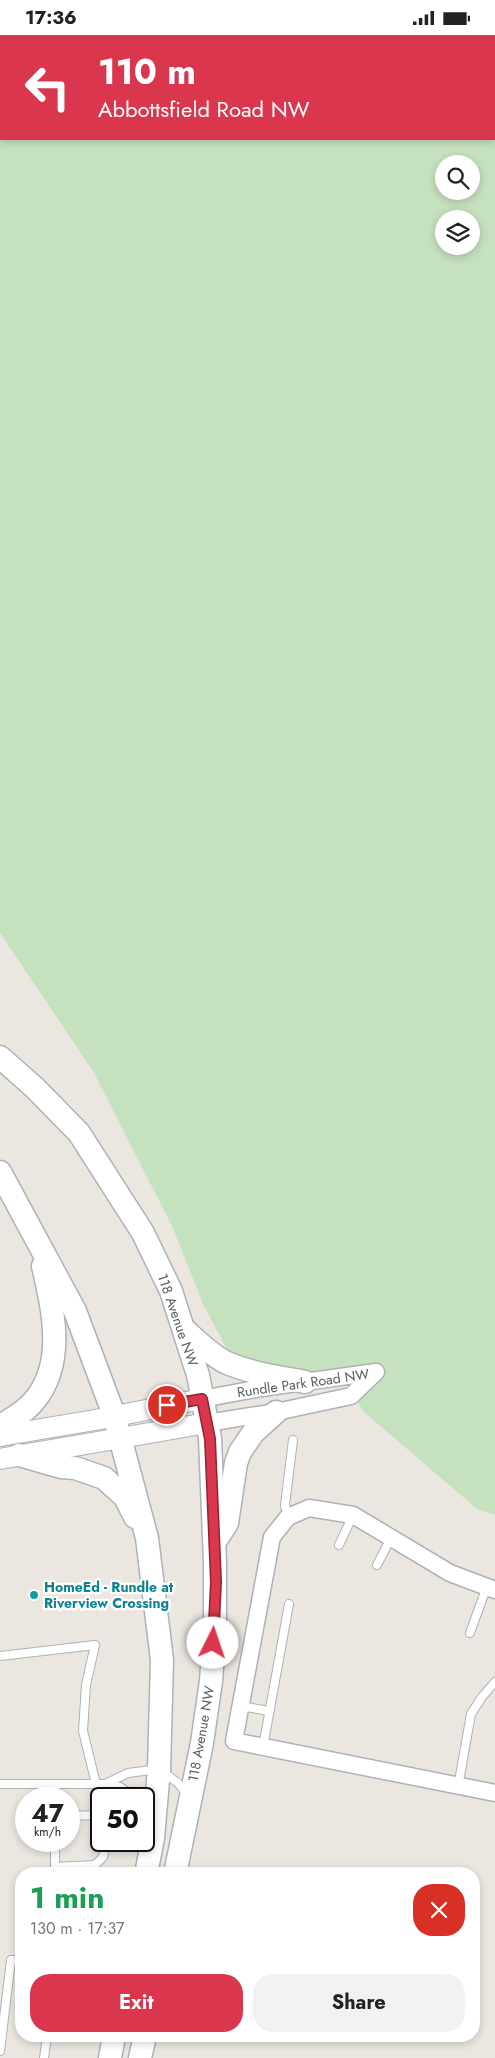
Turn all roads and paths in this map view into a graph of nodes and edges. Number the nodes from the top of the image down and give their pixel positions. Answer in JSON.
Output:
{"nodes":[{"id":1,"x":0,"y":1057,"type":"edge"},
{"id":2,"x":0,"y":1172,"type":"edge"},
{"id":3,"x":38,"y":1243,"type":"junction"},
{"id":4,"x":185,"y":1330,"type":"junction"},
{"id":5,"x":305,"y":1382,"type":"junction"},
{"id":6,"x":202,"y":1399,"type":"junction"},
{"id":7,"x":276,"y":1413,"type":"junction"},
{"id":8,"x":114,"y":1415,"type":"junction"},
{"id":9,"x":208,"y":1423,"type":"junction"},
{"id":10,"x":0,"y":1426,"type":"edge"},
{"id":11,"x":0,"y":1436,"type":"edge"},
{"id":12,"x":121,"y":1439,"type":"junction"},
{"id":13,"x":293,"y":1440,"type":"dead end"},
{"id":14,"x":9,"y":1457,"type":"edge"},
{"id":15,"x":353,"y":1515,"type":"junction"},
{"id":16,"x":288,"y":1517,"type":"junction"},
{"id":17,"x":147,"y":1538,"type":"junction"},
{"id":18,"x":391,"y":1538,"type":"junction"},
{"id":19,"x":215,"y":1543,"type":"junction"},
{"id":20,"x":339,"y":1545,"type":"dead end"},
{"id":21,"x":377,"y":1565,"type":"dead end"},
{"id":22,"x":491,"y":1588,"type":"edge"},
{"id":23,"x":289,"y":1604,"type":"dead end"},
{"id":24,"x":470,"y":1633,"type":"dead end"},
{"id":25,"x":0,"y":1656,"type":"edge"},
{"id":26,"x":495,"y":1682,"type":"edge"},
{"id":27,"x":240,"y":1706,"type":"junction"},
{"id":28,"x":269,"y":1711,"type":"junction"},
{"id":29,"x":263,"y":1747,"type":"junction"},
{"id":30,"x":159,"y":1769,"type":"junction"},
{"id":31,"x":0,"y":1783,"type":"edge"},
{"id":32,"x":56,"y":1784,"type":"junction"},
{"id":33,"x":101,"y":1784,"type":"junction"},
{"id":34,"x":56,"y":1787,"type":"edge"},
{"id":35,"x":120,"y":1787,"type":"edge"},
{"id":36,"x":458,"y":1787,"type":"junction"},
{"id":37,"x":495,"y":1793,"type":"edge"},
{"id":38,"x":190,"y":1798,"type":"junction"},
{"id":39,"x":155,"y":1811,"type":"edge"},
{"id":40,"x":55,"y":1852,"type":"edge"},
{"id":41,"x":104,"y":1852,"type":"edge"},
{"id":42,"x":150,"y":1852,"type":"edge"},
{"id":43,"x":55,"y":1867,"type":"edge"},
{"id":44,"x":82,"y":1867,"type":"edge"},
{"id":45,"x":147,"y":1867,"type":"edge"},
{"id":46,"x":177,"y":1867,"type":"edge"},
{"id":47,"x":15,"y":1960,"type":"edge"},
{"id":48,"x":46,"y":2042,"type":"edge"},
{"id":49,"x":113,"y":2042,"type":"edge"},
{"id":50,"x":143,"y":2042,"type":"edge"},
{"id":51,"x":0,"y":2051,"type":"edge"},
{"id":52,"x":44,"y":2058,"type":"edge"},
{"id":53,"x":110,"y":2058,"type":"edge"},
{"id":54,"x":140,"y":2058,"type":"edge"}],
"edges":[{"from":1,"to":4,"type":"main road","name":"118 Avenue NW"},
{"from":2,"to":3,"type":"main road"},
{"from":3,"to":8,"type":"main road"},
{"from":3,"to":10,"type":"main road"},
{"from":4,"to":5,"type":"main road"},
{"from":4,"to":6,"type":"main road","name":"118 Avenue NW"},
{"from":5,"to":6,"type":"street","name":"Rundle Park Road NW"},
{"from":5,"to":7,"type":"street","name":"Rundle Park Road NW"},
{"from":6,"to":8,"type":"street"},
{"from":6,"to":9,"type":"main road","name":"118 Avenue NW"},
{"from":7,"to":9,"type":"street","name":"Rundle Park Road NW"},
{"from":7,"to":19,"type":"main road"},
{"from":8,"to":11,"type":"street"},
{"from":8,"to":12,"type":"main road"},
{"from":9,"to":12,"type":"street"},
{"from":9,"to":19,"type":"main road","name":"118 Avenue NW"},
{"from":12,"to":14,"type":"street"},
{"from":12,"to":17,"type":"main road"},
{"from":13,"to":16,"type":"lane"},
{"from":14,"to":17,"type":"main road"},
{"from":15,"to":16,"type":"street"},
{"from":15,"to":18,"type":"street"},
{"from":15,"to":20,"type":"lane"},
{"from":16,"to":27,"type":"street"},
{"from":17,"to":30,"type":"main road"},
{"from":18,"to":21,"type":"lane"},
{"from":18,"to":22,"type":"street"},
{"from":19,"to":38,"type":"main road","name":"118 Avenue NW"},
{"from":22,"to":24,"type":"lane"},
{"from":23,"to":28,"type":"lane"},
{"from":25,"to":33,"type":"lane"},
{"from":26,"to":36,"type":"lane"},
{"from":27,"to":28,"type":"lane"},
{"from":27,"to":29,"type":"street"},
{"from":28,"to":29,"type":"lane"},
{"from":29,"to":36,"type":"street"},
{"from":30,"to":33,"type":"lane"},
{"from":30,"to":38,"type":"lane"},
{"from":30,"to":39,"type":"main road"},
{"from":31,"to":32,"type":"lane"},
{"from":32,"to":33,"type":"lane"},
{"from":32,"to":34,"type":"lane"},
{"from":33,"to":35,"type":"lane"},
{"from":36,"to":37,"type":"street"},
{"from":38,"to":46,"type":"main road","name":"118 Avenue NW"},
{"from":40,"to":43,"type":"lane"},
{"from":41,"to":44,"type":"lane"},
{"from":42,"to":45,"type":"main road"},
{"from":47,"to":51,"type":"lane"},
{"from":48,"to":52,"type":"lane"},
{"from":49,"to":53,"type":"main road"},
{"from":50,"to":54,"type":"main road"}]}
